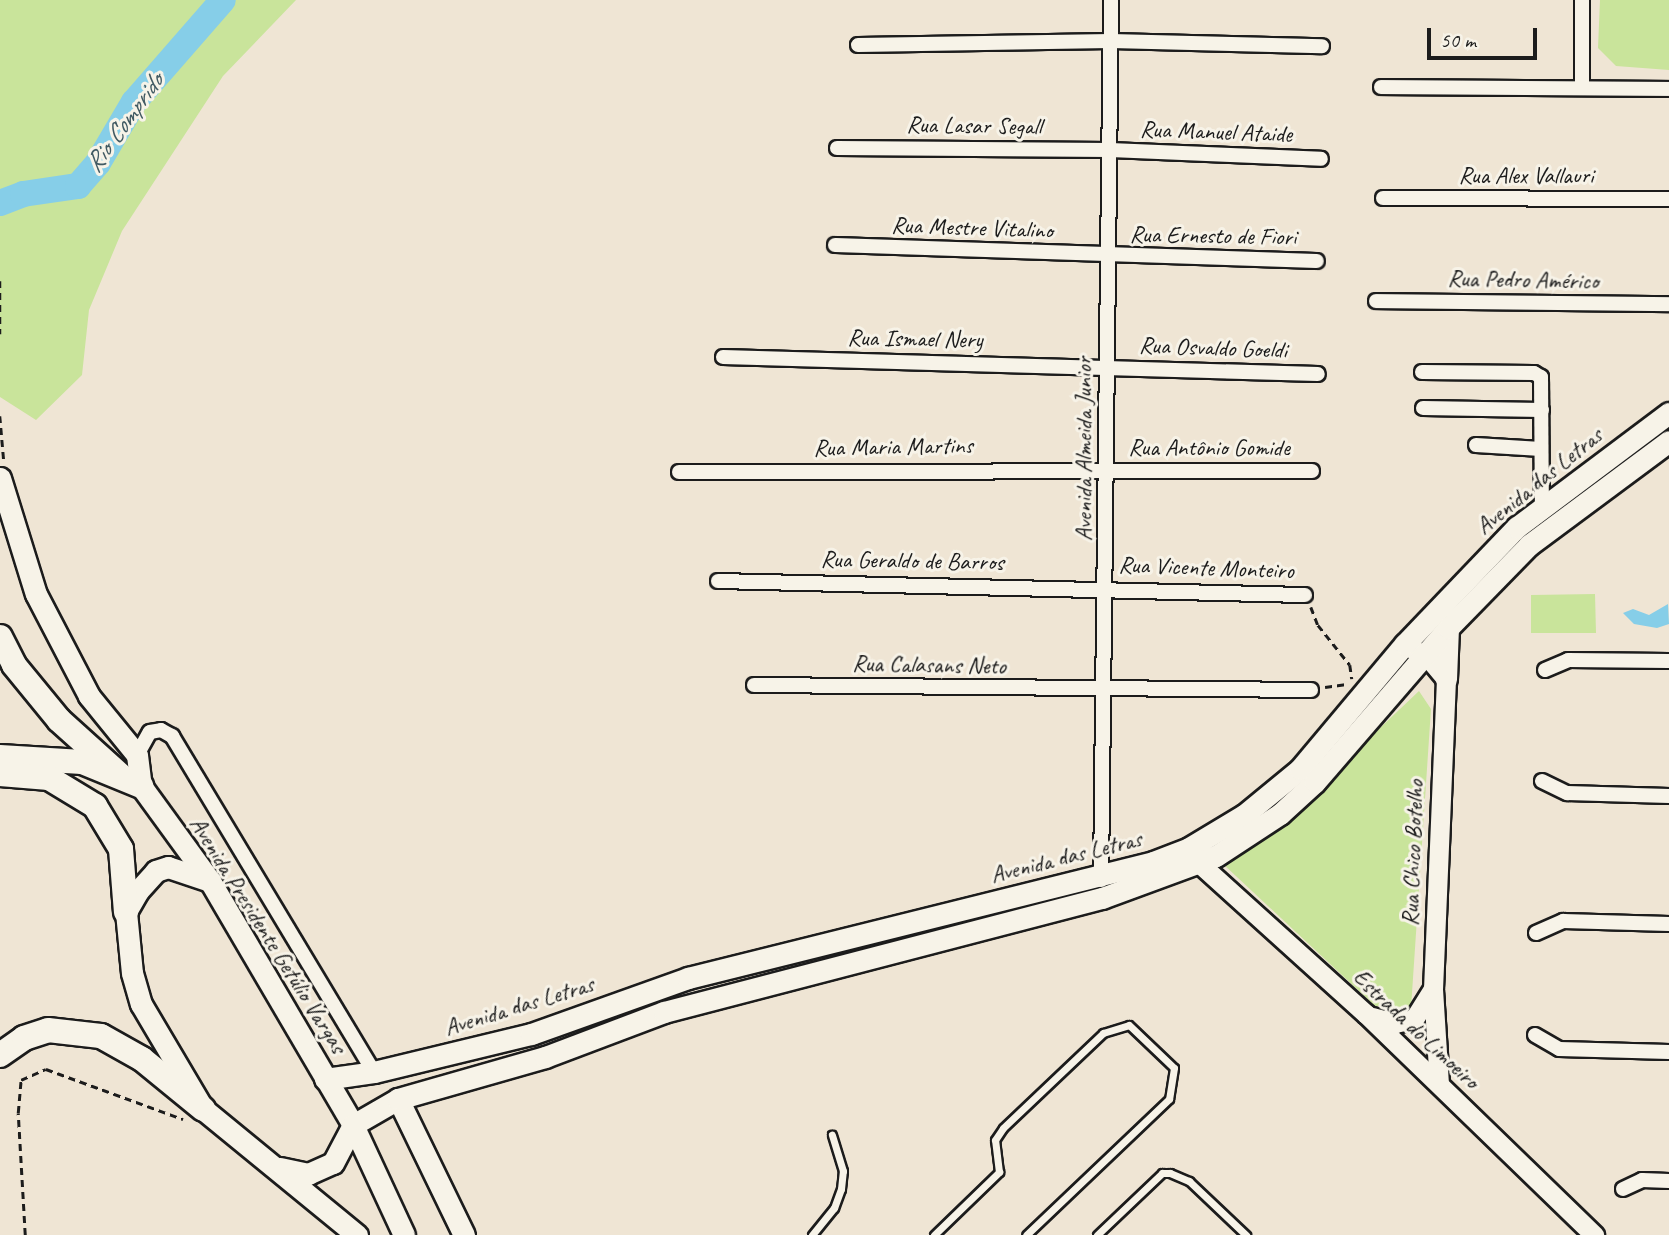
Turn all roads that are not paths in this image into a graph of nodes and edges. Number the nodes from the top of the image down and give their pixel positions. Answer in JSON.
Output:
{"nodes":[{"id":1,"x":1111,"y":0,"type":"edge"},
{"id":2,"x":1582,"y":0,"type":"edge"},
{"id":3,"x":1111,"y":41,"type":"junction"},
{"id":4,"x":858,"y":45,"type":"dead end"},
{"id":5,"x":1322,"y":47,"type":"dead end"},
{"id":6,"x":1381,"y":87,"type":"dead end"},
{"id":7,"x":1582,"y":87,"type":"junction"},
{"id":8,"x":1669,"y":89,"type":"edge"},
{"id":9,"x":837,"y":148,"type":"dead end"},
{"id":10,"x":1110,"y":150,"type":"junction"},
{"id":11,"x":1321,"y":159,"type":"dead end"},
{"id":12,"x":1383,"y":198,"type":"dead end"},
{"id":13,"x":1669,"y":200,"type":"edge"},
{"id":14,"x":835,"y":246,"type":"dead end"},
{"id":15,"x":1107,"y":256,"type":"junction"},
{"id":16,"x":1317,"y":261,"type":"dead end"},
{"id":17,"x":1376,"y":301,"type":"dead end"},
{"id":18,"x":1669,"y":304,"type":"edge"},
{"id":19,"x":723,"y":357,"type":"dead end"},
{"id":20,"x":1107,"y":367,"type":"junction"},
{"id":21,"x":1422,"y":372,"type":"dead end"},
{"id":22,"x":1318,"y":374,"type":"dead end"},
{"id":23,"x":1423,"y":408,"type":"dead end"},
{"id":24,"x":1542,"y":410,"type":"junction"},
{"id":25,"x":1669,"y":413,"type":"edge"},
{"id":26,"x":1669,"y":441,"type":"edge"},
{"id":27,"x":1476,"y":445,"type":"dead end"},
{"id":28,"x":1541,"y":449,"type":"junction"},
{"id":29,"x":1107,"y":471,"type":"junction"},
{"id":30,"x":1311,"y":471,"type":"dead end"},
{"id":31,"x":679,"y":472,"type":"dead end"},
{"id":32,"x":2,"y":473,"type":"edge"},
{"id":33,"x":1542,"y":506,"type":"junction"},
{"id":34,"x":718,"y":581,"type":"dead end"},
{"id":35,"x":1106,"y":587,"type":"junction"},
{"id":36,"x":1305,"y":595,"type":"road end"},
{"id":37,"x":1448,"y":628,"type":"junction"},
{"id":38,"x":0,"y":638,"type":"edge"},
{"id":39,"x":1405,"y":644,"type":"junction"},
{"id":40,"x":1425,"y":656,"type":"junction"},
{"id":41,"x":1669,"y":661,"type":"edge"},
{"id":42,"x":1545,"y":670,"type":"dead end"},
{"id":43,"x":1446,"y":679,"type":"junction"},
{"id":44,"x":754,"y":685,"type":"dead end"},
{"id":45,"x":1311,"y":690,"type":"road end"},
{"id":46,"x":1102,"y":691,"type":"junction"},
{"id":47,"x":137,"y":755,"type":"junction"},
{"id":48,"x":0,"y":757,"type":"edge"},
{"id":49,"x":0,"y":774,"type":"edge"},
{"id":50,"x":131,"y":780,"type":"junction"},
{"id":51,"x":1542,"y":781,"type":"dead end"},
{"id":52,"x":1669,"y":796,"type":"edge"},
{"id":53,"x":1194,"y":856,"type":"junction"},
{"id":54,"x":1101,"y":876,"type":"junction"},
{"id":55,"x":209,"y":881,"type":"junction"},
{"id":56,"x":1102,"y":898,"type":"junction"},
{"id":57,"x":126,"y":912,"type":"junction"},
{"id":58,"x":1669,"y":924,"type":"edge"},
{"id":59,"x":1536,"y":933,"type":"dead end"},
{"id":60,"x":1433,"y":989,"type":"junction"},
{"id":61,"x":1366,"y":1014,"type":"junction"},
{"id":62,"x":1535,"y":1035,"type":"dead end"},
{"id":63,"x":1669,"y":1052,"type":"edge"},
{"id":64,"x":0,"y":1055,"type":"edge"},
{"id":65,"x":374,"y":1072,"type":"junction"},
{"id":66,"x":326,"y":1079,"type":"junction"},
{"id":67,"x":1439,"y":1084,"type":"junction"},
{"id":68,"x":398,"y":1099,"type":"junction"},
{"id":69,"x":196,"y":1115,"type":"junction"},
{"id":70,"x":353,"y":1125,"type":"junction"},
{"id":71,"x":832,"y":1135,"type":"dead end"},
{"id":72,"x":274,"y":1166,"type":"junction"},
{"id":73,"x":1669,"y":1181,"type":"edge"},
{"id":74,"x":1623,"y":1189,"type":"dead end"},
{"id":75,"x":358,"y":1235,"type":"edge"},
{"id":76,"x":404,"y":1235,"type":"edge"},
{"id":77,"x":464,"y":1235,"type":"edge"},
{"id":78,"x":812,"y":1235,"type":"edge"},
{"id":79,"x":934,"y":1235,"type":"edge"},
{"id":80,"x":1026,"y":1235,"type":"edge"},
{"id":81,"x":1097,"y":1235,"type":"edge"},
{"id":82,"x":1246,"y":1235,"type":"edge"},
{"id":83,"x":1594,"y":1235,"type":"edge"}],
"edges":[{"from":1,"to":3,"type":"street","name":"Avenida Almeida Junior"},
{"from":2,"to":7,"type":"street"},
{"from":3,"to":4,"type":"street"},
{"from":3,"to":5,"type":"street"},
{"from":3,"to":10,"type":"street","name":"Avenida Almeida Junior"},
{"from":6,"to":7,"type":"street"},
{"from":7,"to":8,"type":"street"},
{"from":9,"to":10,"type":"street","name":"Rua Lasar Segall"},
{"from":10,"to":11,"type":"street","name":"Rua Manuel Ataide"},
{"from":10,"to":15,"type":"street","name":"Avenida Almeida Junior"},
{"from":12,"to":13,"type":"street","name":"Rua Alex Vallauri"},
{"from":14,"to":15,"type":"street","name":"Rua Mestre Vitalino"},
{"from":15,"to":16,"type":"street","name":"Rua Ernesto de Fiori"},
{"from":15,"to":20,"type":"street","name":"Avenida Almeida Junior"},
{"from":17,"to":18,"type":"street","name":"Rua Pedro Américo"},
{"from":19,"to":20,"type":"street","name":"Rua Ismael Nery"},
{"from":20,"to":22,"type":"street","name":"Rua Osvaldo Goeldi"},
{"from":20,"to":29,"type":"street","name":"Avenida Almeida Junior"},
{"from":21,"to":24,"type":"street"},
{"from":23,"to":24,"type":"street"},
{"from":24,"to":28,"type":"street"},
{"from":25,"to":33,"type":"main road","name":"Avenida das Letras"},
{"from":26,"to":37,"type":"main road","name":"Avenida das Letras"},
{"from":27,"to":28,"type":"street"},
{"from":28,"to":33,"type":"street"},
{"from":29,"to":30,"type":"street","name":"Rua Antônio Gomide"},
{"from":29,"to":31,"type":"street","name":"Rua Maria Martins"},
{"from":29,"to":35,"type":"street","name":"Avenida Almeida Junior"},
{"from":32,"to":47,"type":"main road"},
{"from":33,"to":39,"type":"main road","name":"Avenida das Letras"},
{"from":34,"to":35,"type":"street","name":"Rua Geraldo de Barros"},
{"from":35,"to":36,"type":"street","name":"Rua Vicente Monteiro"},
{"from":35,"to":46,"type":"street","name":"Avenida Almeida Junior"},
{"from":37,"to":40,"type":"main road","name":"Avenida das Letras"},
{"from":37,"to":43,"type":"main road"},
{"from":38,"to":50,"type":"highway"},
{"from":39,"to":40,"type":"main road"},
{"from":39,"to":53,"type":"main road","name":"Avenida das Letras"},
{"from":40,"to":43,"type":"main road"},
{"from":40,"to":53,"type":"main road","name":"Avenida das Letras"},
{"from":41,"to":42,"type":"street"},
{"from":43,"to":60,"type":"main road","name":"Rua Chico Botelho"},
{"from":44,"to":46,"type":"street","name":"Rua Calasans Neto"},
{"from":45,"to":46,"type":"street","name":"Rua Calasans Neto"},
{"from":46,"to":54,"type":"street","name":"Avenida Almeida Junior"},
{"from":47,"to":50,"type":"main road","name":"Avenida Presidente Getúlio Vargas"},
{"from":47,"to":65,"type":"street"},
{"from":48,"to":50,"type":"highway"},
{"from":49,"to":57,"type":"highway"},
{"from":50,"to":55,"type":"main road","name":"Avenida Presidente Getúlio Vargas"},
{"from":51,"to":52,"type":"street"},
{"from":53,"to":54,"type":"main road","name":"Avenida das Letras"},
{"from":53,"to":56,"type":"main road","name":"Avenida das Letras"},
{"from":53,"to":61,"type":"main road","name":"Estrada do Limoeiro"},
{"from":54,"to":56,"type":"street","name":"Avenida Almeida Junior"},
{"from":54,"to":65,"type":"main road","name":"Avenida das Letras"},
{"from":55,"to":57,"type":"main road"},
{"from":55,"to":66,"type":"main road","name":"Avenida Presidente Getúlio Vargas"},
{"from":56,"to":68,"type":"main road","name":"Avenida das Letras"},
{"from":57,"to":69,"type":"main road"},
{"from":58,"to":59,"type":"street"},
{"from":60,"to":61,"type":"main road"},
{"from":60,"to":67,"type":"main road","name":"Rua Chico Botelho"},
{"from":61,"to":67,"type":"main road","name":"Estrada do Limoeiro"},
{"from":62,"to":63,"type":"street"},
{"from":64,"to":69,"type":"highway"},
{"from":65,"to":66,"type":"main road","name":"Avenida das Letras"},
{"from":66,"to":70,"type":"main road","name":"Avenida Presidente Getúlio Vargas"},
{"from":67,"to":83,"type":"main road","name":"Estrada do Limoeiro"},
{"from":68,"to":70,"type":"main road","name":"Avenida das Letras"},
{"from":68,"to":77,"type":"main road"},
{"from":69,"to":72,"type":"main road"},
{"from":70,"to":72,"type":"main road"},
{"from":70,"to":76,"type":"main road","name":"Avenida Presidente Getúlio Vargas"},
{"from":71,"to":78,"type":"lane"},
{"from":72,"to":75,"type":"main road"},
{"from":73,"to":74,"type":"street"},
{"from":79,"to":80,"type":"lane"},
{"from":81,"to":82,"type":"lane"}]}
